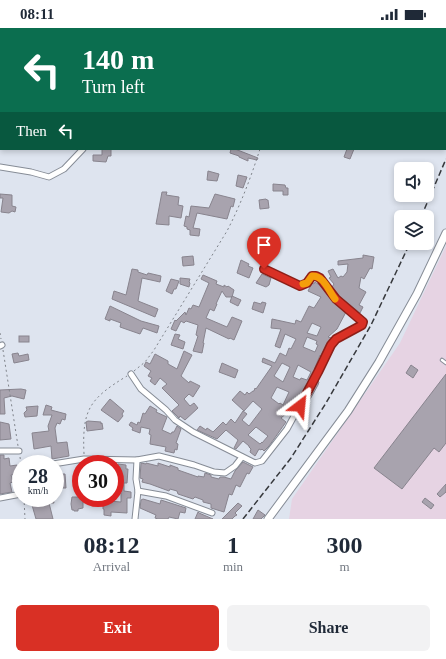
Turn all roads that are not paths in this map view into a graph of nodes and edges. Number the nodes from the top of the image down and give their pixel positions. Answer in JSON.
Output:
{"nodes":[{"id":1,"x":82,"y":150,"type":"edge"},
{"id":2,"x":0,"y":167,"type":"edge"},
{"id":3,"x":446,"y":233,"type":"edge"},
{"id":4,"x":264,"y":269,"type":"dead end"},
{"id":5,"x":442,"y":360,"type":"dead end"},
{"id":6,"x":446,"y":363,"type":"edge"},
{"id":7,"x":131,"y":374,"type":"road end"},
{"id":8,"x":0,"y":451,"type":"edge"},
{"id":9,"x":19,"y":451,"type":"road end"},
{"id":10,"x":242,"y":457,"type":"junction"},
{"id":11,"x":137,"y":460,"type":"junction"},
{"id":12,"x":64,"y":462,"type":"edge"},
{"id":13,"x":138,"y":491,"type":"junction"},
{"id":14,"x":12,"y":496,"type":"edge"},
{"id":15,"x":0,"y":498,"type":"edge"},
{"id":16,"x":212,"y":513,"type":"dead end"},
{"id":17,"x":135,"y":519,"type":"edge"},
{"id":18,"x":268,"y":519,"type":"edge"}],
"edges":[{"from":1,"to":2,"type":"street"},
{"from":3,"to":18,"type":"main road"},
{"from":4,"to":10,"type":"street"},
{"from":5,"to":6,"type":"lane"},
{"from":7,"to":10,"type":"street"},
{"from":8,"to":9,"type":"street"},
{"from":10,"to":11,"type":"street"},
{"from":11,"to":12,"type":"street"},
{"from":11,"to":13,"type":"street"},
{"from":13,"to":16,"type":"street"},
{"from":13,"to":17,"type":"street"},
{"from":14,"to":15,"type":"street"}]}
